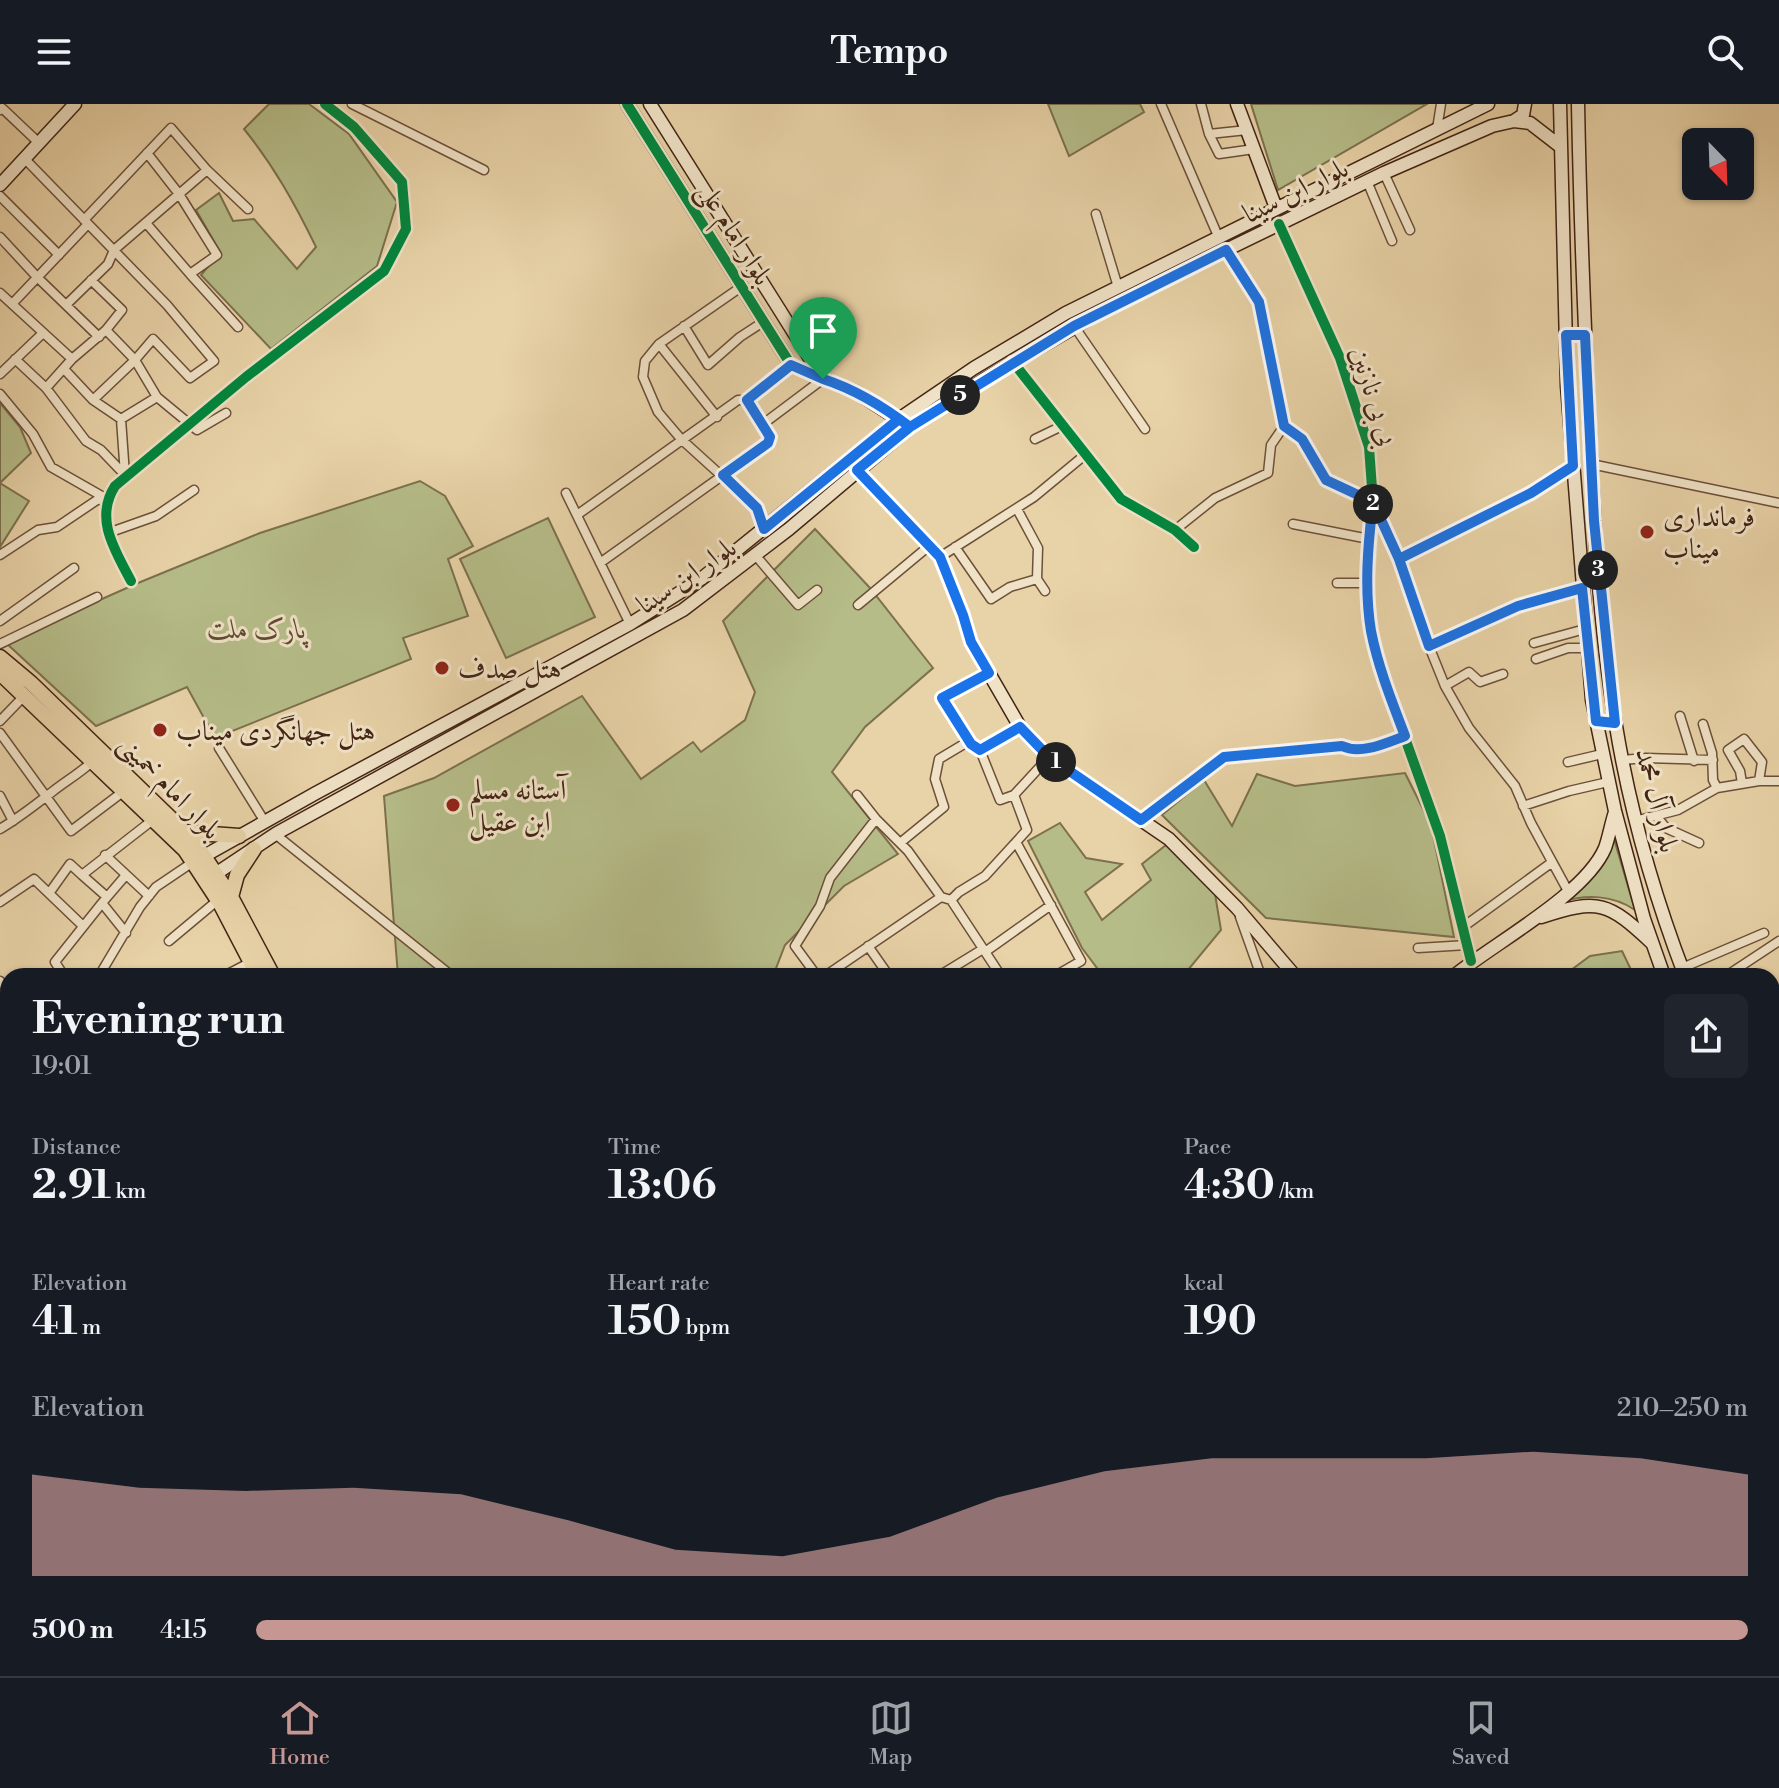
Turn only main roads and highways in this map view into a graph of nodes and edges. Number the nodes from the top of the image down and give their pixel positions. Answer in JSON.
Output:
{"nodes":[{"id":1,"x":627,"y":104,"type":"edge"},
{"id":2,"x":650,"y":104,"type":"edge"},
{"id":3,"x":1237,"y":104,"type":"edge"},
{"id":4,"x":1488,"y":104,"type":"edge"},
{"id":5,"x":1525,"y":104,"type":"edge"},
{"id":6,"x":1560,"y":104,"type":"edge"},
{"id":7,"x":1578,"y":104,"type":"edge"},
{"id":8,"x":74,"y":105,"type":"edge"},
{"id":9,"x":1514,"y":121,"type":"junction"},
{"id":10,"x":1561,"y":147,"type":"junction"},
{"id":11,"x":0,"y":185,"type":"edge"},
{"id":12,"x":1276,"y":208,"type":"junction"},
{"id":13,"x":1566,"y":335,"type":"junction"},
{"id":14,"x":1585,"y":335,"type":"junction"},
{"id":15,"x":823,"y":379,"type":"junction"},
{"id":16,"x":899,"y":419,"type":"junction"},
{"id":17,"x":910,"y":427,"type":"junction"},
{"id":18,"x":857,"y":470,"type":"junction"},
{"id":19,"x":0,"y":657,"type":"edge"},
{"id":20,"x":0,"y":673,"type":"edge"},
{"id":21,"x":1596,"y":721,"type":"junction"},
{"id":22,"x":1615,"y":723,"type":"junction"},
{"id":23,"x":1615,"y":811,"type":"junction"},
{"id":24,"x":184,"y":832,"type":"junction"},
{"id":25,"x":239,"y":836,"type":"junction"},
{"id":26,"x":254,"y":849,"type":"junction"},
{"id":27,"x":199,"y":859,"type":"junction"},
{"id":28,"x":211,"y":878,"type":"junction"},
{"id":29,"x":225,"y":899,"type":"junction"},
{"id":30,"x":1534,"y":920,"type":"junction"},
{"id":31,"x":1653,"y":945,"type":"junction"},
{"id":32,"x":254,"y":968,"type":"edge"},
{"id":33,"x":268,"y":968,"type":"edge"},
{"id":34,"x":1288,"y":968,"type":"edge"},
{"id":35,"x":1463,"y":968,"type":"edge"},
{"id":36,"x":1661,"y":968,"type":"edge"},
{"id":37,"x":1682,"y":968,"type":"edge"}],
"edges":[{"from":1,"to":15,"type":"main road","name":"بلوار امام علی"},
{"from":2,"to":15,"type":"main road","name":"بلوار امام علی"},
{"from":3,"to":12,"type":"main road"},
{"from":4,"to":12,"type":"main road","name":"بلوار ابن سینا"},
{"from":5,"to":9,"type":"main road"},
{"from":6,"to":10,"type":"main road","name":"بلوار آل محمد"},
{"from":7,"to":14,"type":"main road","name":"بلوار آل محمد"},
{"from":8,"to":11,"type":"main road"},
{"from":9,"to":10,"type":"main road"},
{"from":9,"to":17,"type":"main road","name":"بلوار ابن سینا"},
{"from":10,"to":13,"type":"main road","name":"بلوار آل محمد"},
{"from":12,"to":16,"type":"main road","name":"بلوار ابن سینا"},
{"from":13,"to":14,"type":"main road"},
{"from":13,"to":21,"type":"main road","name":"بلوار آل محمد"},
{"from":14,"to":22,"type":"main road","name":"بلوار آل محمد"},
{"from":15,"to":16,"type":"main road"},
{"from":16,"to":17,"type":"main road"},
{"from":16,"to":25,"type":"main road","name":"بلوار ابن سینا"},
{"from":17,"to":18,"type":"main road","name":"بلوار ابن سینا"},
{"from":18,"to":26,"type":"main road","name":"بلوار ابن سینا"},
{"from":18,"to":34,"type":"main road"},
{"from":19,"to":24,"type":"main road","name":"بلوار امام خمینی"},
{"from":20,"to":27,"type":"main road","name":"بلوار امام خمینی"},
{"from":21,"to":22,"type":"main road"},
{"from":21,"to":23,"type":"main road","name":"بلوار آل محمد"},
{"from":22,"to":37,"type":"main road","name":"بلوار آل محمد"},
{"from":23,"to":30,"type":"main road"},
{"from":23,"to":31,"type":"main road","name":"بلوار آل محمد"},
{"from":24,"to":25,"type":"main road"},
{"from":24,"to":27,"type":"main road","name":"بلوار امام خمینی"},
{"from":25,"to":27,"type":"main road","name":"بلوار ابن سینا"},
{"from":26,"to":28,"type":"main road","name":"بلوار ابن سینا"},
{"from":26,"to":29,"type":"main road"},
{"from":27,"to":28,"type":"main road","name":"بلوار امام خمینی"},
{"from":28,"to":29,"type":"main road","name":"بلوار امام خمینی"},
{"from":29,"to":32,"type":"main road","name":"بلوار امام خمینی"},
{"from":29,"to":33,"type":"main road","name":"بلوار امام خمینی"},
{"from":30,"to":31,"type":"main road"},
{"from":30,"to":35,"type":"main road"},
{"from":31,"to":36,"type":"main road","name":"بلوار آل محمد"}]}
